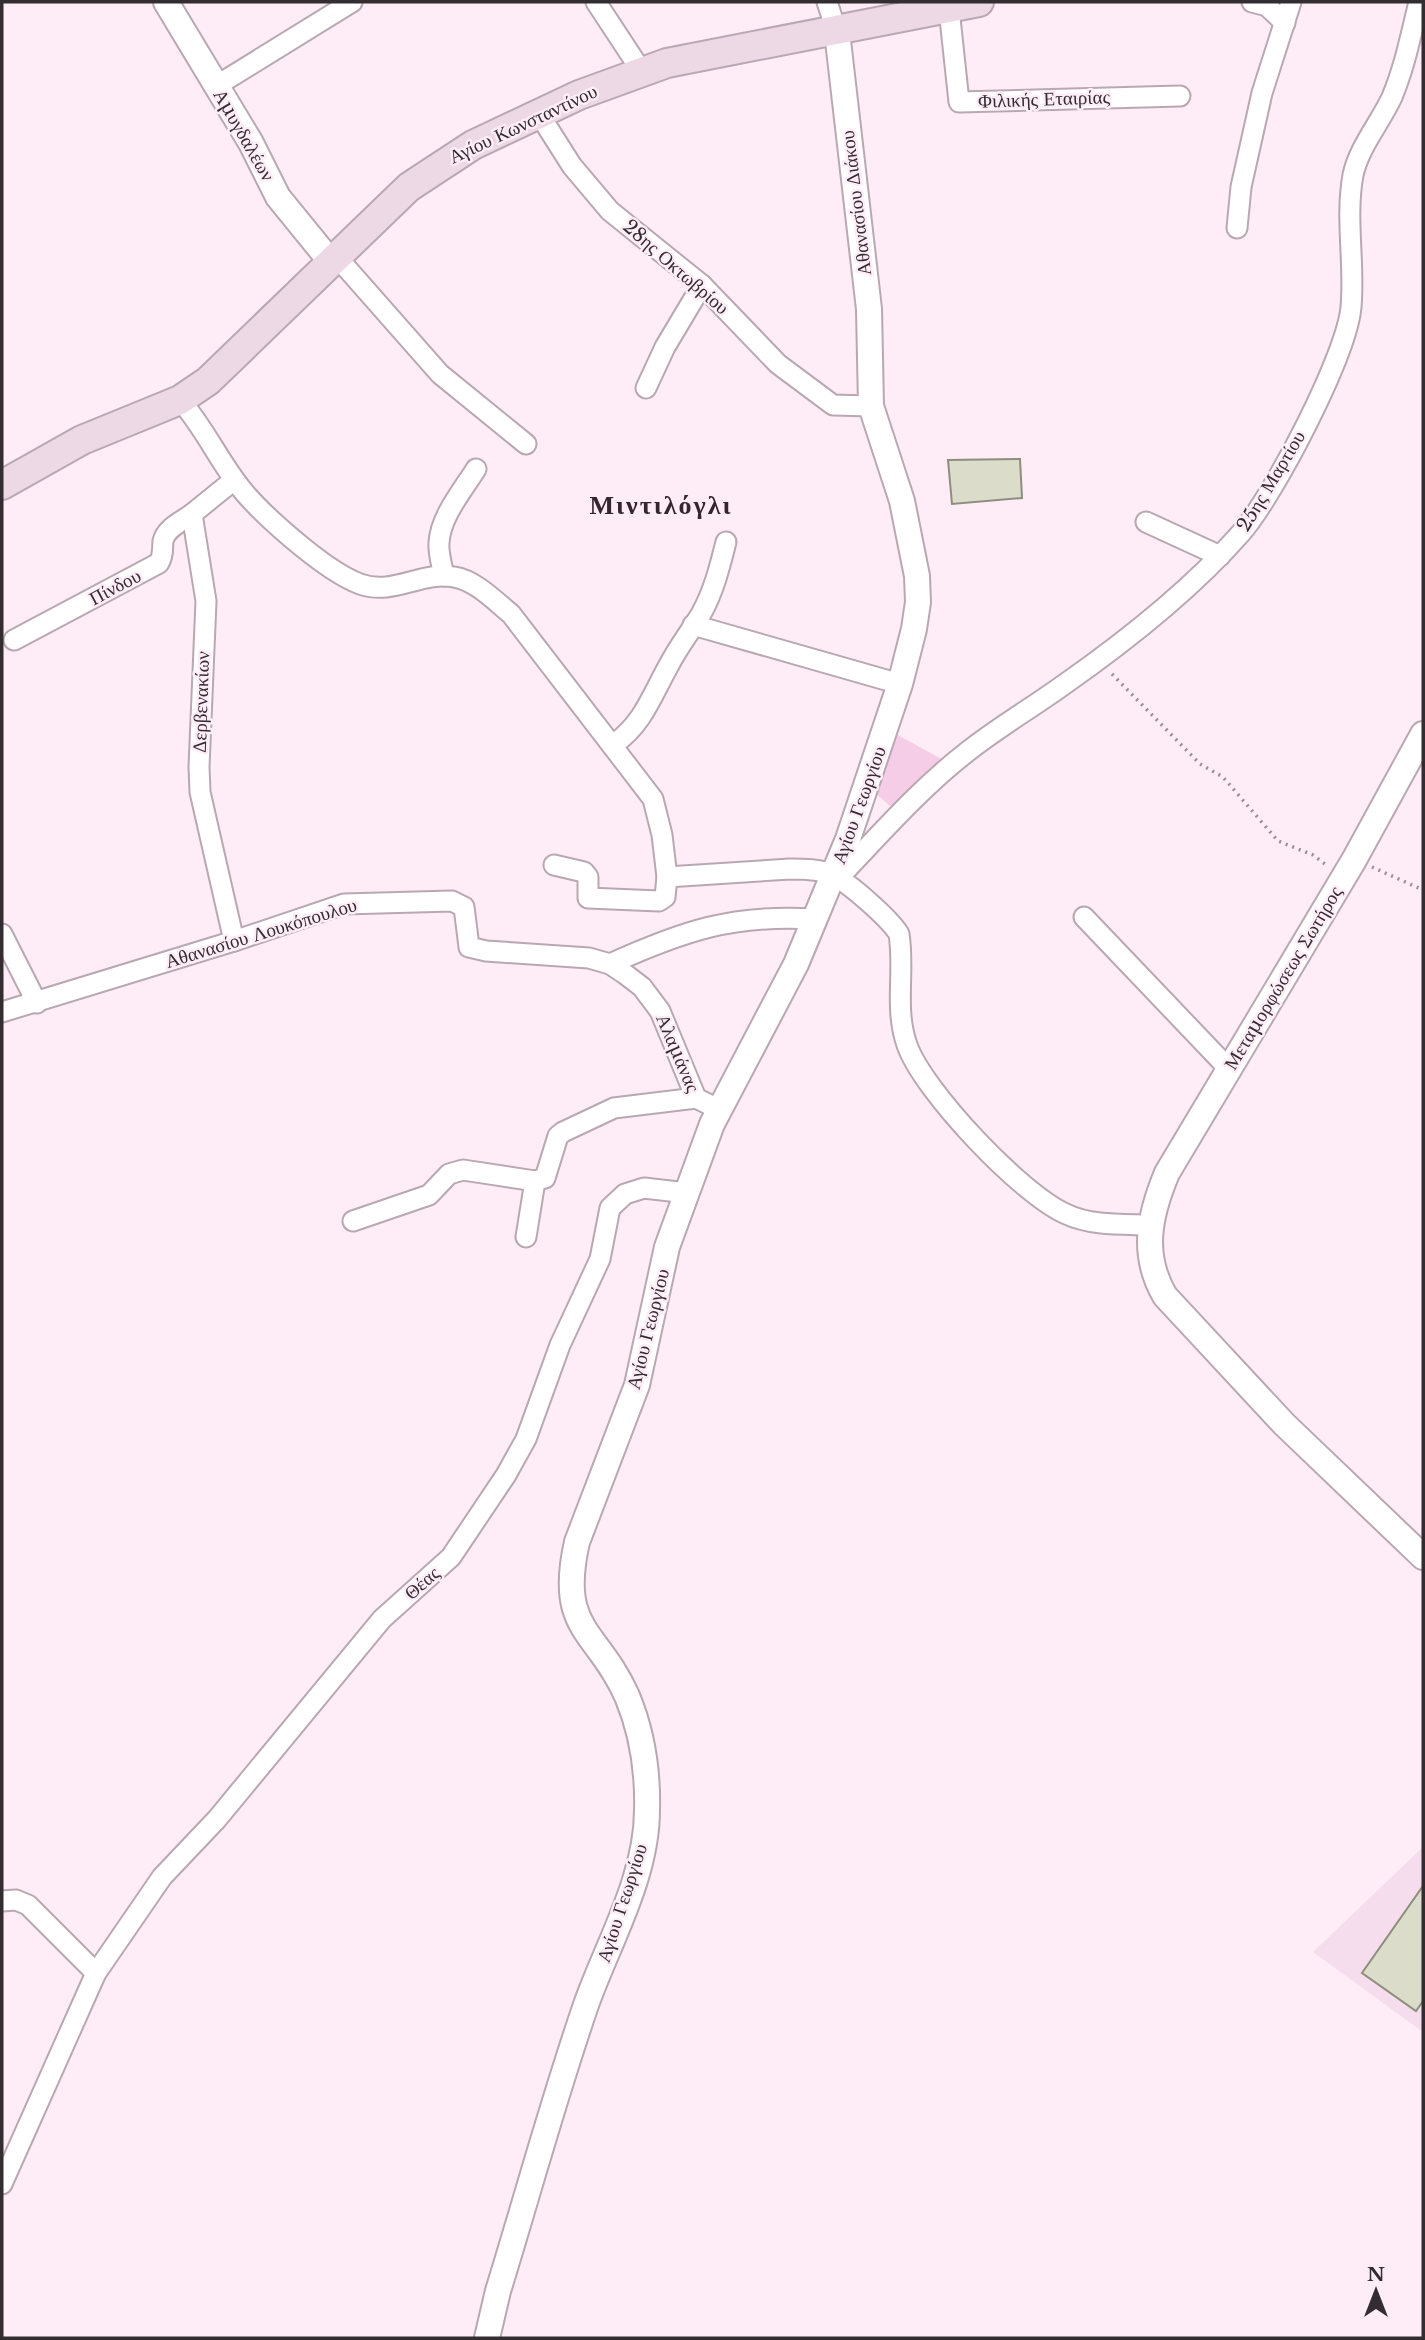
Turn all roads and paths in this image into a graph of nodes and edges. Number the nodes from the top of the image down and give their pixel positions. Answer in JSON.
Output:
{"nodes":[{"id":1,"x":166,"y":2,"type":"edge"},
{"id":2,"x":352,"y":2,"type":"edge"},
{"id":3,"x":596,"y":2,"type":"edge"},
{"id":4,"x":827,"y":2,"type":"edge"},
{"id":5,"x":979,"y":2,"type":"edge"},
{"id":6,"x":1252,"y":2,"type":"edge"},
{"id":7,"x":1291,"y":2,"type":"edge"},
{"id":8,"x":1419,"y":2,"type":"edge"},
{"id":9,"x":949,"y":9,"type":"junction"},
{"id":10,"x":1285,"y":23,"type":"junction"},
{"id":11,"x":837,"y":32,"type":"junction"},
{"id":12,"x":642,"y":72,"type":"junction"},
{"id":13,"x":216,"y":86,"type":"junction"},
{"id":14,"x":1180,"y":96,"type":"dead end"},
{"id":15,"x":539,"y":114,"type":"junction"},
{"id":16,"x":1237,"y":228,"type":"dead end"},
{"id":17,"x":334,"y":259,"type":"junction"},
{"id":18,"x":702,"y":285,"type":"junction"},
{"id":19,"x":646,"y":388,"type":"dead end"},
{"id":20,"x":180,"y":400,"type":"junction"},
{"id":21,"x":871,"y":406,"type":"junction"},
{"id":22,"x":526,"y":444,"type":"dead end"},
{"id":23,"x":476,"y":469,"type":"dead end"},
{"id":24,"x":234,"y":480,"type":"junction"},
{"id":25,"x":2,"y":485,"type":"edge"},
{"id":26,"x":192,"y":514,"type":"junction"},
{"id":27,"x":1146,"y":522,"type":"dead end"},
{"id":28,"x":726,"y":542,"type":"dead end"},
{"id":29,"x":1220,"y":556,"type":"junction"},
{"id":30,"x":444,"y":576,"type":"junction"},
{"id":31,"x":693,"y":625,"type":"junction"},
{"id":32,"x":14,"y":640,"type":"dead end"},
{"id":33,"x":1098,"y":660,"type":"junction"},
{"id":34,"x":900,"y":684,"type":"junction"},
{"id":35,"x":1423,"y":734,"type":"edge"},
{"id":36,"x":614,"y":744,"type":"junction"},
{"id":37,"x":554,"y":865,"type":"dead end"},
{"id":38,"x":1349,"y":868,"type":"junction"},
{"id":39,"x":833,"y":875,"type":"junction"},
{"id":40,"x":667,"y":877,"type":"junction"},
{"id":41,"x":1423,"y":890,"type":"edge"},
{"id":42,"x":1084,"y":917,"type":"dead end"},
{"id":43,"x":814,"y":919,"type":"junction"},
{"id":44,"x":2,"y":934,"type":"edge"},
{"id":45,"x":234,"y":941,"type":"junction"},
{"id":46,"x":610,"y":964,"type":"junction"},
{"id":47,"x":37,"y":1003,"type":"junction"},
{"id":48,"x":2,"y":1012,"type":"edge"},
{"id":49,"x":1228,"y":1068,"type":"junction"},
{"id":50,"x":696,"y":1098,"type":"junction"},
{"id":51,"x":719,"y":1109,"type":"junction"},
{"id":52,"x":535,"y":1181,"type":"junction"},
{"id":53,"x":687,"y":1193,"type":"junction"},
{"id":54,"x":353,"y":1221,"type":"dead end"},
{"id":55,"x":1150,"y":1225,"type":"junction"},
{"id":56,"x":526,"y":1237,"type":"dead end"},
{"id":57,"x":1423,"y":1557,"type":"edge"},
{"id":58,"x":2,"y":1901,"type":"edge"},
{"id":59,"x":96,"y":1973,"type":"junction"},
{"id":60,"x":2,"y":2184,"type":"edge"},
{"id":61,"x":487,"y":2338,"type":"edge"}],
"edges":[{"from":1,"to":13,"type":"street","name":"Αμυγδαλέων"},
{"from":2,"to":13,"type":"street"},
{"from":3,"to":12,"type":"street"},
{"from":4,"to":11,"type":"street","name":"Αθανασίου Διάκου"},
{"from":5,"to":9,"type":"main road","name":"Αγίου Κωνσταντίνου"},
{"from":6,"to":10,"type":"street"},
{"from":7,"to":10,"type":"street"},
{"from":8,"to":29,"type":"street","name":"25ης Μαρτίου"},
{"from":9,"to":11,"type":"main road","name":"Αγίου Κωνσταντίνου"},
{"from":9,"to":14,"type":"street","name":"Φιλικής Εταιρίας"},
{"from":10,"to":16,"type":"street"},
{"from":11,"to":12,"type":"main road","name":"Αγίου Κωνσταντίνου"},
{"from":11,"to":21,"type":"street","name":"Αθανασίου Διάκου"},
{"from":12,"to":15,"type":"main road","name":"Αγίου Κωνσταντίνου"},
{"from":13,"to":17,"type":"street","name":"Αμυγδαλέων"},
{"from":15,"to":17,"type":"main road","name":"Αγίου Κωνσταντίνου"},
{"from":15,"to":18,"type":"street","name":"28ης Οκτωβρίου"},
{"from":17,"to":20,"type":"main road","name":"Αγίου Κωνσταντίνου"},
{"from":17,"to":22,"type":"street"},
{"from":18,"to":19,"type":"street"},
{"from":18,"to":21,"type":"street","name":"28ης Οκτωβρίου"},
{"from":20,"to":24,"type":"street"},
{"from":20,"to":25,"type":"main road","name":"Αγίου Κωνσταντίνου"},
{"from":21,"to":34,"type":"street","name":"Αγίου Γεωργίου"},
{"from":23,"to":30,"type":"street"},
{"from":24,"to":26,"type":"street"},
{"from":24,"to":30,"type":"street"},
{"from":26,"to":32,"type":"street","name":"Πίνδου"},
{"from":26,"to":45,"type":"street","name":"Δερβενακίων"},
{"from":27,"to":29,"type":"street"},
{"from":28,"to":31,"type":"street"},
{"from":29,"to":33,"type":"street","name":"25ης Μαρτίου"},
{"from":30,"to":36,"type":"street"},
{"from":31,"to":34,"type":"street"},
{"from":31,"to":36,"type":"street"},
{"from":33,"to":38,"type":"path"},
{"from":33,"to":39,"type":"street","name":"25ης Μαρτίου"},
{"from":34,"to":39,"type":"street","name":"Αγίου Γεωργίου"},
{"from":35,"to":38,"type":"street","name":"Μεταμορφώσεως Σωτήρος"},
{"from":36,"to":40,"type":"street"},
{"from":37,"to":40,"type":"street"},
{"from":38,"to":41,"type":"path"},
{"from":38,"to":49,"type":"street","name":"Μεταμορφώσεως Σωτήρος"},
{"from":39,"to":40,"type":"street"},
{"from":39,"to":43,"type":"street","name":"Αγίου Γεωργίου"},
{"from":39,"to":55,"type":"street"},
{"from":42,"to":49,"type":"street"},
{"from":43,"to":46,"type":"street"},
{"from":43,"to":51,"type":"street","name":"Αγίου Γεωργίου"},
{"from":44,"to":47,"type":"street"},
{"from":45,"to":46,"type":"street","name":"Αθανασίου Λουκόπουλου"},
{"from":45,"to":47,"type":"street","name":"Αθανασίου Λουκόπουλου"},
{"from":46,"to":50,"type":"street","name":"Αλαμάνας"},
{"from":47,"to":48,"type":"street","name":"Αθανασίου Λουκόπουλου"},
{"from":49,"to":55,"type":"street","name":"Μεταμορφώσεως Σωτήρος"},
{"from":50,"to":51,"type":"street","name":"Αλαμάνας"},
{"from":50,"to":52,"type":"street"},
{"from":51,"to":53,"type":"street","name":"Αγίου Γεωργίου"},
{"from":52,"to":54,"type":"street"},
{"from":52,"to":56,"type":"street"},
{"from":53,"to":59,"type":"street","name":"Θέας"},
{"from":53,"to":61,"type":"street","name":"Αγίου Γεωργίου"},
{"from":55,"to":57,"type":"street","name":"Μεταμορφώσεως Σωτήρος"},
{"from":58,"to":59,"type":"street"},
{"from":59,"to":60,"type":"street","name":"Θέας"}]}
